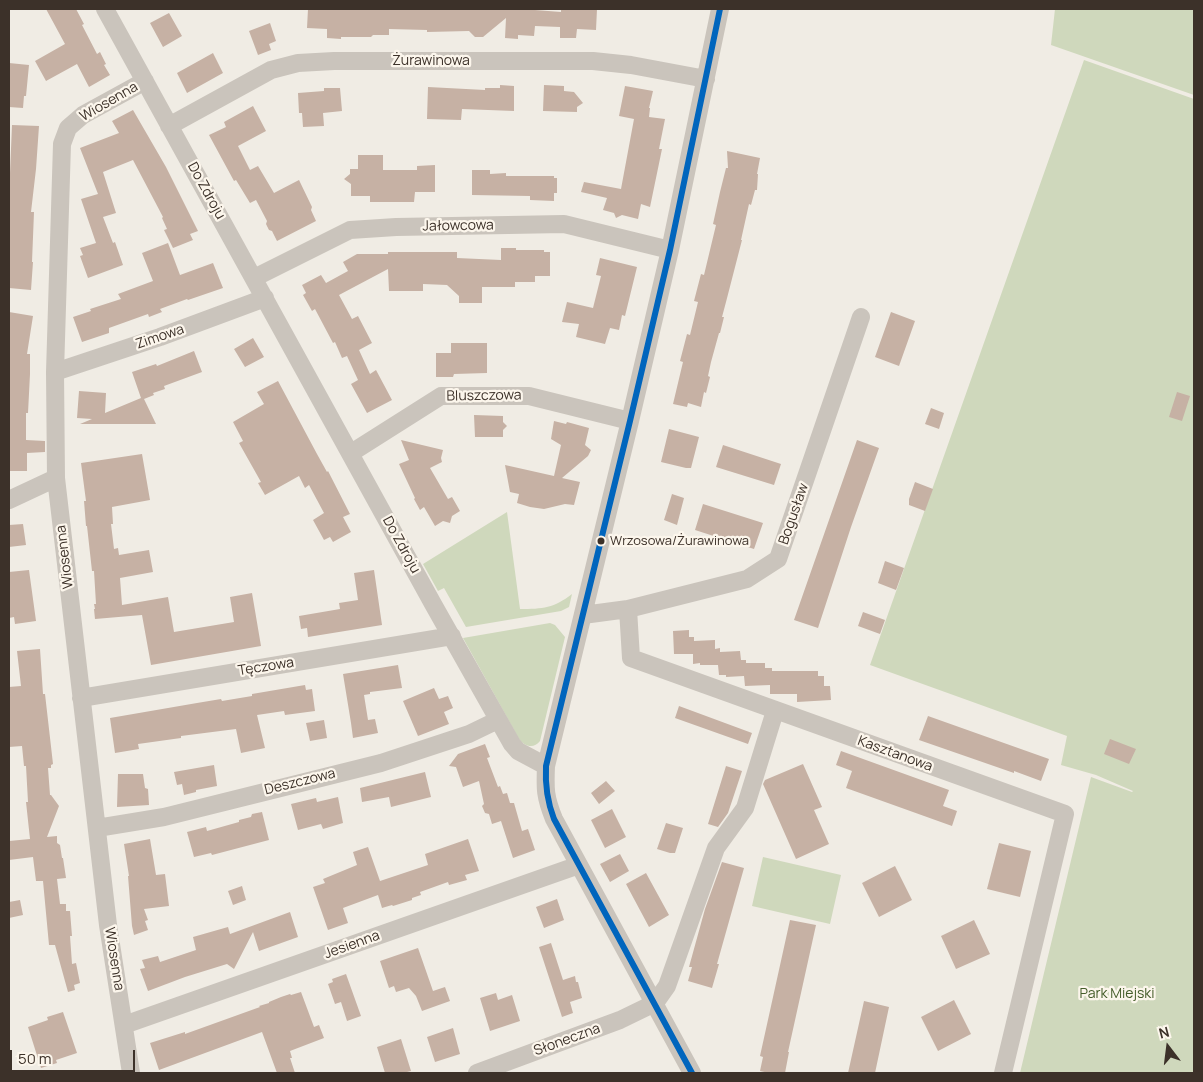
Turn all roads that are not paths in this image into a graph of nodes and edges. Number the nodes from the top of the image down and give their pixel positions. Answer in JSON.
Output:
{"nodes":[{"id":1,"x":105,"y":9,"type":"edge"},
{"id":2,"x":720,"y":9,"type":"edge"},
{"id":3,"x":706,"y":79,"type":"junction"},
{"id":4,"x":145,"y":81,"type":"junction"},
{"id":5,"x":170,"y":126,"type":"junction"},
{"id":6,"x":670,"y":250,"type":"junction"},
{"id":7,"x":254,"y":278,"type":"junction"},
{"id":8,"x":265,"y":298,"type":"junction"},
{"id":9,"x":861,"y":317,"type":"dead end"},
{"id":10,"x":54,"y":372,"type":"junction"},
{"id":11,"x":630,"y":421,"type":"junction"},
{"id":12,"x":351,"y":453,"type":"junction"},
{"id":13,"x":56,"y":478,"type":"junction"},
{"id":14,"x":9,"y":500,"type":"edge"},
{"id":15,"x":628,"y":609,"type":"junction"},
{"id":16,"x":583,"y":615,"type":"junction"},
{"id":17,"x":452,"y":636,"type":"junction"},
{"id":18,"x":81,"y":698,"type":"junction"},
{"id":19,"x":775,"y":711,"type":"junction"},
{"id":20,"x":498,"y":720,"type":"junction"},
{"id":21,"x":546,"y":766,"type":"junction"},
{"id":22,"x":97,"y":828,"type":"junction"},
{"id":23,"x":579,"y":865,"type":"junction"},
{"id":24,"x":655,"y":1003,"type":"junction"},
{"id":25,"x":124,"y":1025,"type":"junction"},
{"id":26,"x":484,"y":1072,"type":"edge"},
{"id":27,"x":131,"y":1073,"type":"edge"},
{"id":28,"x":692,"y":1073,"type":"edge"},
{"id":29,"x":1003,"y":1073,"type":"edge"}],
"edges":[{"from":1,"to":4,"type":"street","name":"Do Zdroju"},
{"from":2,"to":3,"type":"street"},
{"from":3,"to":5,"type":"street","name":"Żurawinowa"},
{"from":3,"to":6,"type":"street"},
{"from":4,"to":5,"type":"street","name":"Do Zdroju"},
{"from":4,"to":10,"type":"street","name":"Wiosenna"},
{"from":5,"to":7,"type":"street","name":"Do Zdroju"},
{"from":6,"to":7,"type":"street","name":"Jałowcowa"},
{"from":6,"to":11,"type":"street"},
{"from":7,"to":8,"type":"street","name":"Do Zdroju"},
{"from":8,"to":10,"type":"street","name":"Zimowa"},
{"from":8,"to":12,"type":"street","name":"Do Zdroju"},
{"from":9,"to":15,"type":"street","name":"Bogusław"},
{"from":10,"to":13,"type":"street","name":"Wiosenna"},
{"from":11,"to":12,"type":"street","name":"Bluszczowa"},
{"from":11,"to":16,"type":"street"},
{"from":12,"to":17,"type":"street","name":"Do Zdroju"},
{"from":13,"to":14,"type":"street"},
{"from":13,"to":18,"type":"street","name":"Wiosenna"},
{"from":15,"to":16,"type":"street","name":"Bogusław"},
{"from":15,"to":19,"type":"street"},
{"from":16,"to":21,"type":"street"},
{"from":17,"to":18,"type":"street","name":"Tęczowa"},
{"from":17,"to":20,"type":"street","name":"Do Zdroju"},
{"from":18,"to":22,"type":"street","name":"Wiosenna"},
{"from":19,"to":24,"type":"street"},
{"from":19,"to":29,"type":"street","name":"Kasztanowa"},
{"from":20,"to":21,"type":"street","name":"Do Zdroju"},
{"from":20,"to":22,"type":"street","name":"Deszczowa"},
{"from":21,"to":23,"type":"street"},
{"from":22,"to":25,"type":"street","name":"Wiosenna"},
{"from":23,"to":24,"type":"street"},
{"from":23,"to":25,"type":"street","name":"Jesienna"},
{"from":24,"to":26,"type":"street","name":"Słoneczna"},
{"from":24,"to":28,"type":"street"},
{"from":25,"to":27,"type":"street","name":"Wiosenna"}]}
